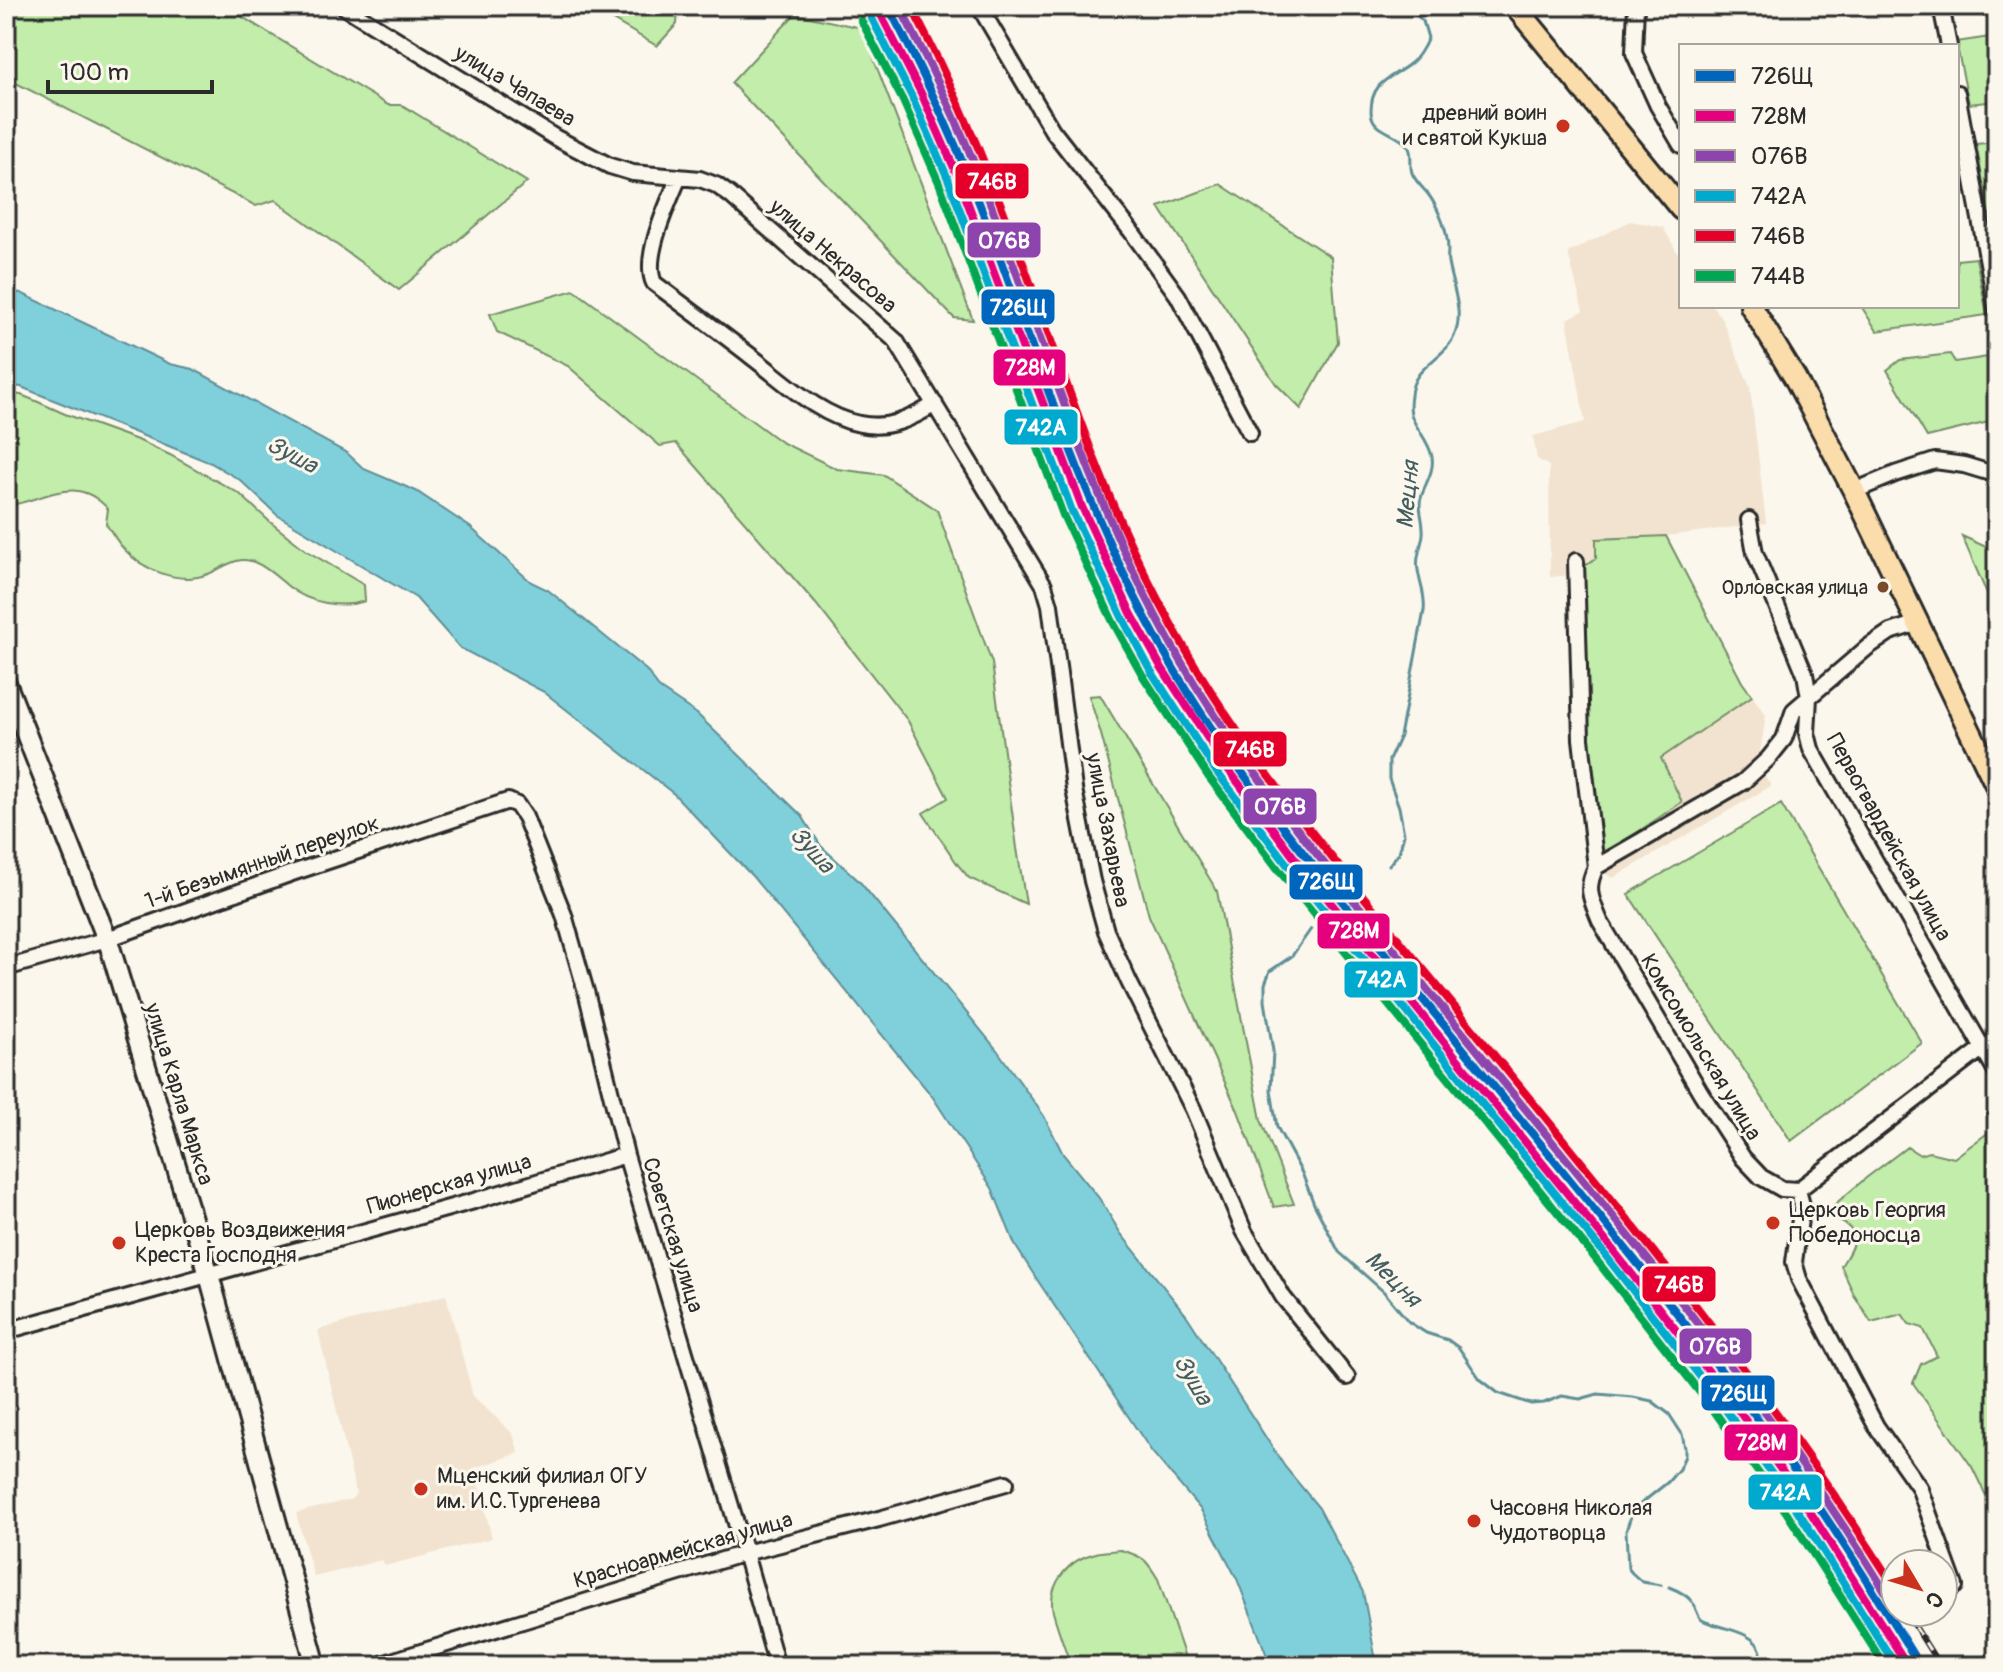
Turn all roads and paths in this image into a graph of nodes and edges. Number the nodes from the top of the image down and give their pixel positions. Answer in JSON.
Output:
{"nodes":[{"id":1,"x":343,"y":6,"type":"edge"},
{"id":2,"x":979,"y":6,"type":"edge"},
{"id":3,"x":1515,"y":6,"type":"edge"},
{"id":4,"x":1636,"y":6,"type":"edge"},
{"id":5,"x":1941,"y":6,"type":"edge"},
{"id":6,"x":1949,"y":44,"type":"edge"},
{"id":7,"x":1959,"y":104,"type":"edge"},
{"id":8,"x":1679,"y":142,"type":"edge"},
{"id":9,"x":677,"y":178,"type":"junction"},
{"id":10,"x":1679,"y":207,"type":"edge"},
{"id":11,"x":1752,"y":308,"type":"edge"},
{"id":12,"x":1997,"y":312,"type":"edge"},
{"id":13,"x":935,"y":404,"type":"junction"},
{"id":14,"x":1250,"y":433,"type":"dead end"},
{"id":15,"x":1997,"y":459,"type":"edge"},
{"id":16,"x":1980,"y":469,"type":"junction"},
{"id":17,"x":1997,"y":475,"type":"edge"},
{"id":18,"x":1854,"y":491,"type":"junction"},
{"id":19,"x":1749,"y":520,"type":"dead end"},
{"id":20,"x":1576,"y":561,"type":"dead end"},
{"id":21,"x":1918,"y":623,"type":"junction"},
{"id":22,"x":6,"y":683,"type":"edge"},
{"id":23,"x":1809,"y":697,"type":"junction"},
{"id":24,"x":1997,"y":787,"type":"edge"},
{"id":25,"x":525,"y":817,"type":"joint"},
{"id":26,"x":1596,"y":867,"type":"junction"},
{"id":27,"x":107,"y":939,"type":"junction"},
{"id":28,"x":6,"y":968,"type":"edge"},
{"id":29,"x":1997,"y":1040,"type":"edge"},
{"id":30,"x":1983,"y":1048,"type":"junction"},
{"id":31,"x":1997,"y":1073,"type":"edge"},
{"id":32,"x":626,"y":1155,"type":"junction"},
{"id":33,"x":1798,"y":1190,"type":"junction"},
{"id":34,"x":209,"y":1275,"type":"junction"},
{"id":35,"x":6,"y":1331,"type":"edge"},
{"id":36,"x":1347,"y":1377,"type":"dead end"},
{"id":37,"x":1006,"y":1483,"type":"dead end"},
{"id":38,"x":1941,"y":1548,"type":"edge"},
{"id":39,"x":745,"y":1553,"type":"junction"},
{"id":40,"x":316,"y":1666,"type":"edge"},
{"id":41,"x":375,"y":1666,"type":"edge"},
{"id":42,"x":777,"y":1666,"type":"edge"}],
"edges":[{"from":1,"to":9,"type":"street","name":"улица Чапаева"},
{"from":2,"to":14,"type":"street"},
{"from":3,"to":10,"type":"main road"},
{"from":4,"to":8,"type":"street"},
{"from":5,"to":6,"type":"street"},
{"from":7,"to":12,"type":"street"},
{"from":9,"to":13,"type":"street","name":"улица Некрасова"},
{"from":9,"to":13,"type":"street"},
{"from":11,"to":18,"type":"main road"},
{"from":13,"to":36,"type":"street","name":"улица Захарьева"},
{"from":15,"to":16,"type":"street"},
{"from":16,"to":17,"type":"street"},
{"from":16,"to":18,"type":"street"},
{"from":18,"to":21,"type":"main road"},
{"from":19,"to":23,"type":"street","name":"Первогвардейская улица"},
{"from":20,"to":26,"type":"street","name":"Комсомольская улица"},
{"from":21,"to":23,"type":"street"},
{"from":21,"to":24,"type":"main road"},
{"from":22,"to":27,"type":"main road","name":"улица Карла Маркса"},
{"from":23,"to":26,"type":"street"},
{"from":23,"to":30,"type":"street","name":"Первогвардейская улица"},
{"from":25,"to":27,"type":"street","name":"1-й Безымянный переулок"},
{"from":25,"to":32,"type":"street","name":"Советская улица"},
{"from":26,"to":33,"type":"street","name":"Комсомольская улица"},
{"from":27,"to":28,"type":"street","name":"1-й Безымянный переулок"},
{"from":27,"to":34,"type":"main road","name":"улица Карла Маркса"},
{"from":29,"to":30,"type":"street"},
{"from":30,"to":31,"type":"street","name":"Первогвардейская улица"},
{"from":30,"to":33,"type":"street"},
{"from":32,"to":34,"type":"street","name":"Пионерская улица"},
{"from":32,"to":39,"type":"street","name":"Советская улица"},
{"from":33,"to":38,"type":"street"},
{"from":34,"to":35,"type":"street","name":"Пионерская улица"},
{"from":34,"to":40,"type":"main road","name":"улица Карла Маркса"},
{"from":37,"to":39,"type":"street","name":"Красноармейская улица"},
{"from":39,"to":41,"type":"street","name":"Красноармейская улица"},
{"from":39,"to":42,"type":"street","name":"Советская улица"}]}
